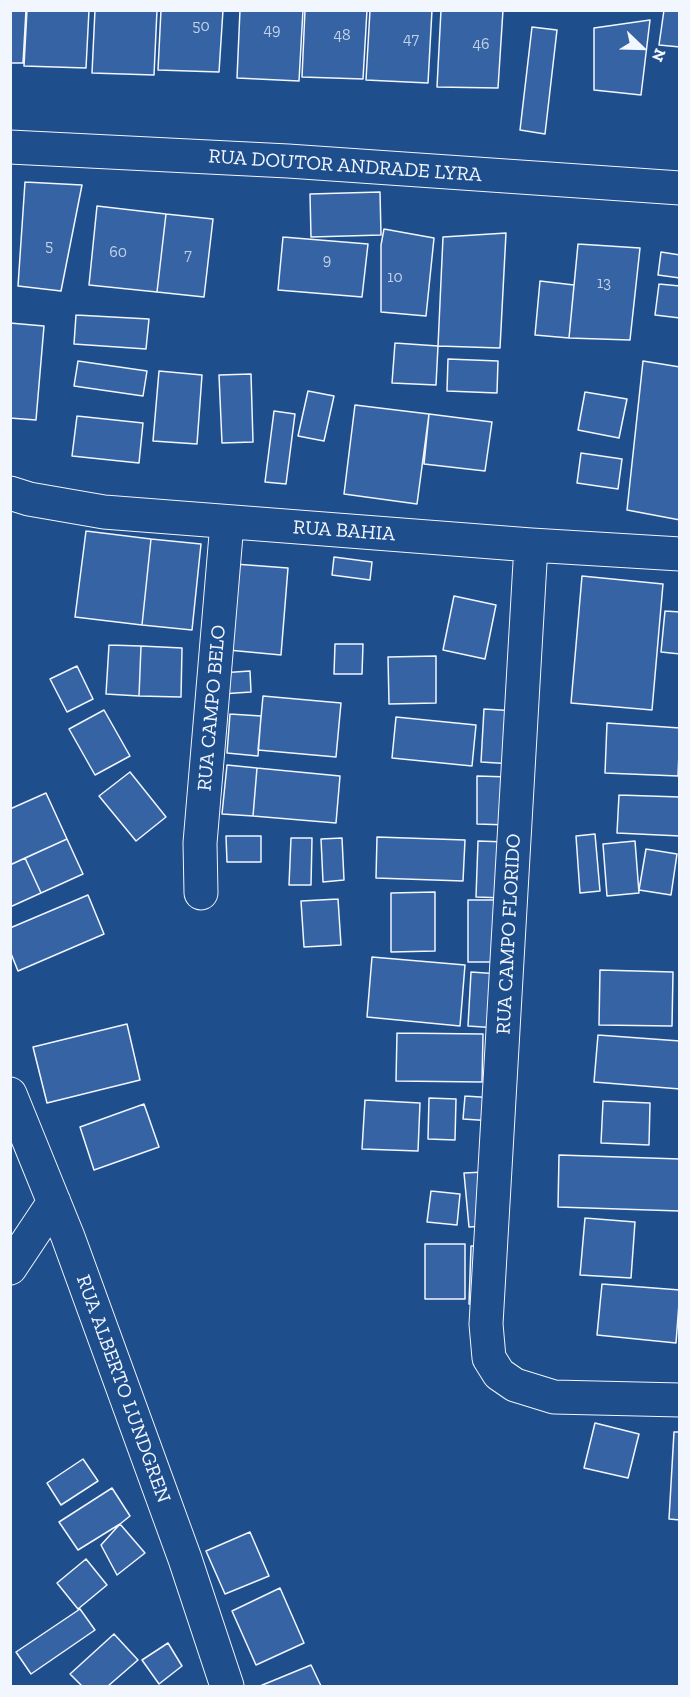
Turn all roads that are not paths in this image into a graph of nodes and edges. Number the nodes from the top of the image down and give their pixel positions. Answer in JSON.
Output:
{"nodes":[{"id":1,"x":10,"y":147,"type":"edge"},
{"id":2,"x":680,"y":188,"type":"edge"},
{"id":3,"x":10,"y":493,"type":"edge"},
{"id":4,"x":227,"y":523,"type":"junction"},
{"id":5,"x":531,"y":545,"type":"junction"},
{"id":6,"x":680,"y":554,"type":"edge"},
{"id":7,"x":201,"y":893,"type":"dead end"},
{"id":8,"x":10,"y":1094,"type":"edge"},
{"id":9,"x":54,"y":1202,"type":"junction"},
{"id":10,"x":10,"y":1268,"type":"edge"},
{"id":11,"x":680,"y":1400,"type":"edge"},
{"id":12,"x":226,"y":1686,"type":"edge"}],
"edges":[{"from":1,"to":2,"type":"street","name":"RUA DOUTOR ANDRADE LYRA"},
{"from":3,"to":4,"type":"street","name":"RUA BAHIA"},
{"from":4,"to":5,"type":"street","name":"RUA BAHIA"},
{"from":4,"to":7,"type":"street","name":"RUA CAMPO BELO"},
{"from":5,"to":6,"type":"street","name":"RUA BAHIA"},
{"from":5,"to":11,"type":"street","name":"RUA CAMPO FLORIDO"},
{"from":8,"to":9,"type":"street","name":"RUA ALBERTO LUNDGREN"},
{"from":9,"to":10,"type":"street"},
{"from":9,"to":12,"type":"street","name":"RUA ALBERTO LUNDGREN"}]}
